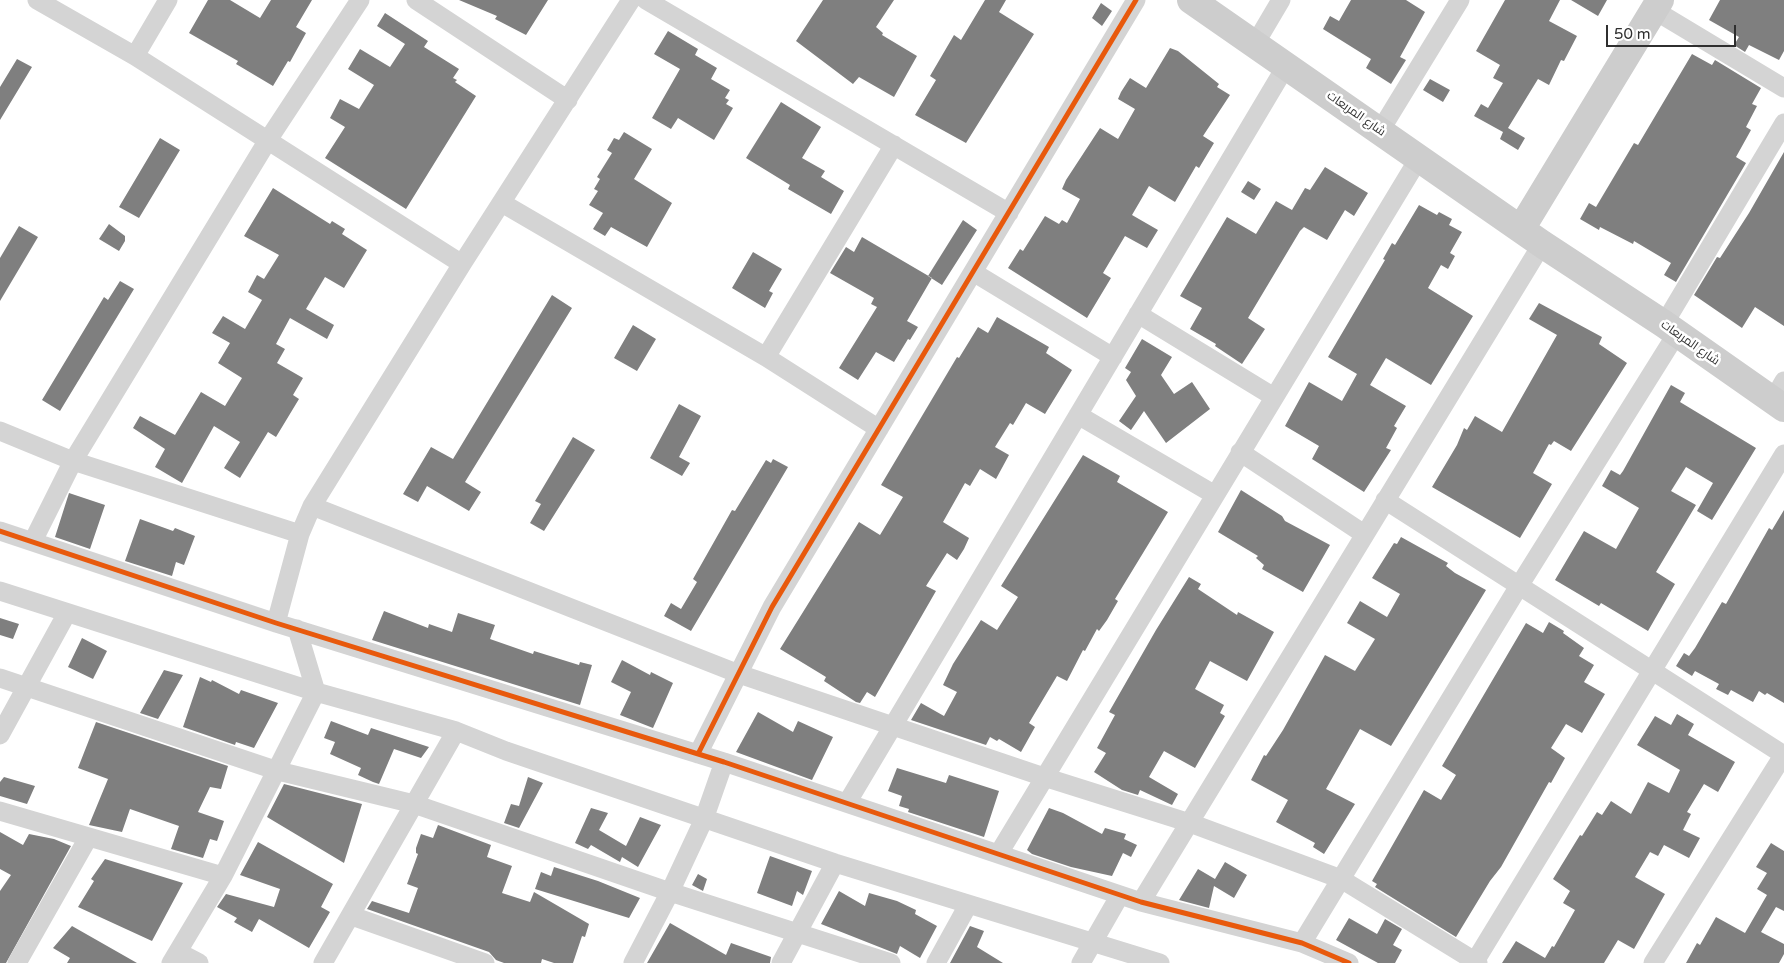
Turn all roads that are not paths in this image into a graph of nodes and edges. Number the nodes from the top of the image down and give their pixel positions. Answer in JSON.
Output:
{"nodes":[{"id":1,"x":37,"y":0,"type":"edge"},
{"id":2,"x":168,"y":0,"type":"edge"},
{"id":3,"x":360,"y":0,"type":"edge"},
{"id":4,"x":416,"y":0,"type":"edge"},
{"id":5,"x":631,"y":0,"type":"edge"},
{"id":6,"x":646,"y":0,"type":"edge"},
{"id":7,"x":1136,"y":0,"type":"edge"},
{"id":8,"x":1191,"y":0,"type":"edge"},
{"id":9,"x":1281,"y":0,"type":"edge"},
{"id":10,"x":1460,"y":0,"type":"edge"},
{"id":11,"x":1657,"y":5,"type":"edge"},
{"id":12,"x":1255,"y":44,"type":"junction"},
{"id":13,"x":135,"y":56,"type":"junction"},
{"id":14,"x":1286,"y":66,"type":"junction"},
{"id":15,"x":1784,"y":88,"type":"edge"},
{"id":16,"x":568,"y":100,"type":"junction"},
{"id":17,"x":1784,"y":123,"type":"edge"},
{"id":18,"x":1380,"y":131,"type":"junction"},
{"id":19,"x":268,"y":140,"type":"junction"},
{"id":20,"x":894,"y":145,"type":"junction"},
{"id":21,"x":1418,"y":158,"type":"junction"},
{"id":22,"x":502,"y":204,"type":"junction"},
{"id":23,"x":1009,"y":213,"type":"junction"},
{"id":24,"x":1531,"y":237,"type":"junction"},
{"id":25,"x":462,"y":264,"type":"junction"},
{"id":26,"x":974,"y":272,"type":"junction"},
{"id":27,"x":1138,"y":314,"type":"junction"},
{"id":28,"x":1671,"y":329,"type":"junction"},
{"id":29,"x":766,"y":357,"type":"junction"},
{"id":30,"x":1113,"y":358,"type":"junction"},
{"id":31,"x":1780,"y":396,"type":"edge"},
{"id":32,"x":1274,"y":397,"type":"junction"},
{"id":33,"x":1078,"y":415,"type":"junction"},
{"id":34,"x":0,"y":430,"type":"edge"},
{"id":35,"x":879,"y":430,"type":"junction"},
{"id":36,"x":1240,"y":452,"type":"junction"},
{"id":37,"x":1784,"y":454,"type":"edge"},
{"id":38,"x":73,"y":461,"type":"junction"},
{"id":39,"x":1215,"y":495,"type":"junction"},
{"id":40,"x":1385,"y":500,"type":"junction"},
{"id":41,"x":312,"y":506,"type":"junction"},
{"id":42,"x":0,"y":531,"type":"edge"},
{"id":43,"x":300,"y":534,"type":"junction"},
{"id":44,"x":1364,"y":534,"type":"junction"},
{"id":45,"x":33,"y":541,"type":"junction"},
{"id":46,"x":1519,"y":586,"type":"junction"},
{"id":47,"x":0,"y":591,"type":"edge"},
{"id":48,"x":67,"y":613,"type":"junction"},
{"id":49,"x":276,"y":623,"type":"junction"},
{"id":50,"x":297,"y":629,"type":"junction"},
{"id":51,"x":1651,"y":670,"type":"junction"},
{"id":52,"x":739,"y":674,"type":"junction"},
{"id":53,"x":0,"y":678,"type":"edge"},
{"id":54,"x":27,"y":688,"type":"junction"},
{"id":55,"x":316,"y":692,"type":"junction"},
{"id":56,"x":893,"y":726,"type":"junction"},
{"id":57,"x":456,"y":731,"type":"junction"},
{"id":58,"x":0,"y":736,"type":"edge"},
{"id":59,"x":698,"y":754,"type":"junction"},
{"id":60,"x":1784,"y":755,"type":"edge"},
{"id":61,"x":724,"y":762,"type":"junction"},
{"id":62,"x":278,"y":771,"type":"junction"},
{"id":63,"x":1044,"y":777,"type":"junction"},
{"id":64,"x":847,"y":803,"type":"junction"},
{"id":65,"x":414,"y":804,"type":"junction"},
{"id":66,"x":0,"y":811,"type":"edge"},
{"id":67,"x":704,"y":819,"type":"junction"},
{"id":68,"x":1190,"y":823,"type":"junction"},
{"id":69,"x":88,"y":838,"type":"junction"},
{"id":70,"x":999,"y":853,"type":"junction"},
{"id":71,"x":835,"y":863,"type":"junction"},
{"id":72,"x":223,"y":876,"type":"junction"},
{"id":73,"x":1341,"y":878,"type":"junction"},
{"id":74,"x":670,"y":892,"type":"junction"},
{"id":75,"x":1120,"y":895,"type":"junction"},
{"id":76,"x":1140,"y":902,"type":"junction"},
{"id":77,"x":968,"y":905,"type":"junction"},
{"id":78,"x":352,"y":916,"type":"junction"},
{"id":79,"x":798,"y":933,"type":"junction"},
{"id":80,"x":1093,"y":942,"type":"junction"},
{"id":81,"x":1302,"y":943,"type":"junction"},
{"id":82,"x":175,"y":957,"type":"edge"},
{"id":83,"x":476,"y":962,"type":"edge"},
{"id":84,"x":1476,"y":962,"type":"edge"},
{"id":85,"x":16,"y":963,"type":"edge"},
{"id":86,"x":199,"y":963,"type":"edge"},
{"id":87,"x":323,"y":963,"type":"edge"},
{"id":88,"x":633,"y":963,"type":"edge"},
{"id":89,"x":781,"y":963,"type":"edge"},
{"id":90,"x":891,"y":963,"type":"edge"},
{"id":91,"x":936,"y":963,"type":"edge"},
{"id":92,"x":1081,"y":963,"type":"edge"},
{"id":93,"x":1160,"y":963,"type":"edge"},
{"id":94,"x":1349,"y":963,"type":"edge"},
{"id":95,"x":1653,"y":963,"type":"edge"}],
"edges":[{"from":1,"to":13,"type":"street"},
{"from":2,"to":13,"type":"street"},
{"from":3,"to":19,"type":"street"},
{"from":4,"to":16,"type":"street"},
{"from":5,"to":16,"type":"street"},
{"from":6,"to":20,"type":"street"},
{"from":7,"to":23,"type":"street"},
{"from":8,"to":12,"type":"street","name":"شارع المربعات"},
{"from":9,"to":12,"type":"street"},
{"from":10,"to":18,"type":"street"},
{"from":11,"to":15,"type":"street"},
{"from":11,"to":24,"type":"street"},
{"from":12,"to":14,"type":"street","name":"شارع المربعات"},
{"from":13,"to":19,"type":"street"},
{"from":14,"to":18,"type":"street","name":"شارع المربعات"},
{"from":14,"to":27,"type":"street"},
{"from":16,"to":22,"type":"street"},
{"from":17,"to":28,"type":"street"},
{"from":18,"to":21,"type":"street","name":"شارع المربعات"},
{"from":19,"to":25,"type":"street"},
{"from":19,"to":38,"type":"street"},
{"from":20,"to":23,"type":"street"},
{"from":20,"to":29,"type":"street"},
{"from":21,"to":24,"type":"street","name":"شارع المربعات"},
{"from":21,"to":32,"type":"street"},
{"from":22,"to":25,"type":"street"},
{"from":22,"to":29,"type":"street"},
{"from":23,"to":26,"type":"street"},
{"from":24,"to":28,"type":"street","name":"شارع المربعات"},
{"from":24,"to":40,"type":"street"},
{"from":25,"to":41,"type":"street"},
{"from":26,"to":30,"type":"street"},
{"from":26,"to":35,"type":"street"},
{"from":27,"to":30,"type":"street"},
{"from":27,"to":32,"type":"street"},
{"from":28,"to":31,"type":"street","name":"شارع المربعات"},
{"from":28,"to":46,"type":"street"},
{"from":29,"to":35,"type":"street"},
{"from":30,"to":33,"type":"street"},
{"from":32,"to":36,"type":"street"},
{"from":33,"to":39,"type":"street"},
{"from":33,"to":56,"type":"street"},
{"from":34,"to":38,"type":"street"},
{"from":35,"to":52,"type":"street"},
{"from":36,"to":39,"type":"street"},
{"from":36,"to":44,"type":"street"},
{"from":37,"to":51,"type":"street"},
{"from":38,"to":43,"type":"street"},
{"from":38,"to":45,"type":"street"},
{"from":39,"to":63,"type":"street"},
{"from":40,"to":44,"type":"street"},
{"from":40,"to":46,"type":"street"},
{"from":41,"to":43,"type":"street"},
{"from":41,"to":52,"type":"street"},
{"from":42,"to":45,"type":"street"},
{"from":43,"to":49,"type":"street"},
{"from":44,"to":68,"type":"street"},
{"from":45,"to":49,"type":"street"},
{"from":46,"to":51,"type":"street"},
{"from":46,"to":73,"type":"street"},
{"from":47,"to":48,"type":"street"},
{"from":48,"to":54,"type":"street"},
{"from":48,"to":55,"type":"street"},
{"from":49,"to":50,"type":"street"},
{"from":50,"to":55,"type":"street"},
{"from":50,"to":59,"type":"street"},
{"from":51,"to":60,"type":"street"},
{"from":51,"to":84,"type":"street"},
{"from":52,"to":56,"type":"street"},
{"from":52,"to":59,"type":"street"},
{"from":53,"to":54,"type":"street"},
{"from":54,"to":58,"type":"street"},
{"from":54,"to":62,"type":"street"},
{"from":55,"to":57,"type":"street"},
{"from":55,"to":62,"type":"street"},
{"from":56,"to":63,"type":"street"},
{"from":56,"to":64,"type":"street"},
{"from":57,"to":65,"type":"street"},
{"from":57,"to":67,"type":"street"},
{"from":59,"to":61,"type":"street"},
{"from":60,"to":95,"type":"street"},
{"from":61,"to":64,"type":"street"},
{"from":61,"to":67,"type":"street"},
{"from":62,"to":65,"type":"street"},
{"from":62,"to":72,"type":"street"},
{"from":63,"to":68,"type":"street"},
{"from":63,"to":70,"type":"street"},
{"from":64,"to":70,"type":"street"},
{"from":65,"to":74,"type":"street"},
{"from":65,"to":78,"type":"street"},
{"from":66,"to":69,"type":"street"},
{"from":67,"to":71,"type":"street"},
{"from":67,"to":74,"type":"street"},
{"from":68,"to":73,"type":"street"},
{"from":68,"to":76,"type":"street"},
{"from":69,"to":72,"type":"street"},
{"from":69,"to":85,"type":"street"},
{"from":70,"to":75,"type":"street"},
{"from":71,"to":77,"type":"street"},
{"from":71,"to":79,"type":"street"},
{"from":72,"to":82,"type":"street"},
{"from":73,"to":81,"type":"street"},
{"from":73,"to":84,"type":"street"},
{"from":74,"to":79,"type":"street"},
{"from":74,"to":88,"type":"street"},
{"from":75,"to":76,"type":"street"},
{"from":75,"to":80,"type":"street"},
{"from":76,"to":81,"type":"street"},
{"from":77,"to":80,"type":"street"},
{"from":77,"to":91,"type":"street"},
{"from":78,"to":83,"type":"street"},
{"from":78,"to":87,"type":"street"},
{"from":79,"to":89,"type":"street"},
{"from":79,"to":90,"type":"street"},
{"from":80,"to":92,"type":"street"},
{"from":80,"to":93,"type":"street"},
{"from":81,"to":94,"type":"street"},
{"from":82,"to":86,"type":"street"}]}
